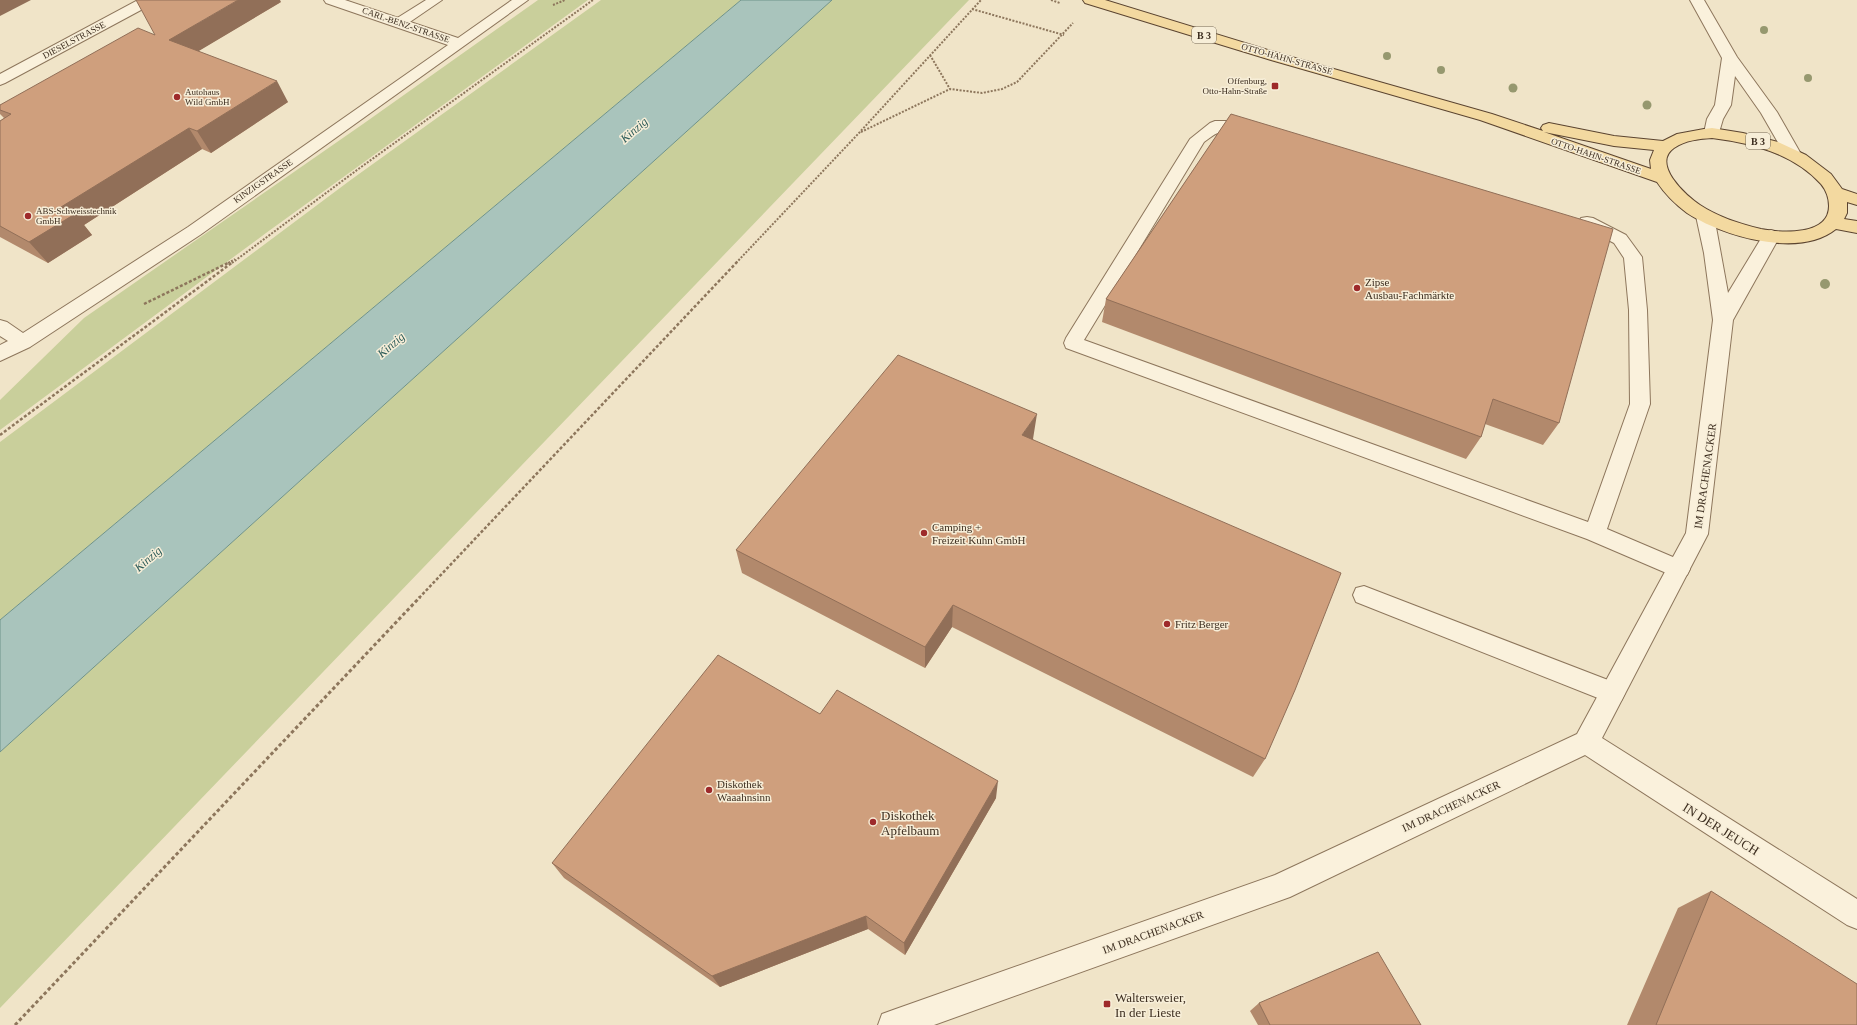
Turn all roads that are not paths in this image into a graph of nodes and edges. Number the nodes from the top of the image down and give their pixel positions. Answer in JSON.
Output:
{"nodes":[{"id":1,"x":149,"y":0,"type":"edge"},
{"id":2,"x":331,"y":0,"type":"edge"},
{"id":3,"x":435,"y":0,"type":"edge"},
{"id":4,"x":521,"y":0,"type":"edge"},
{"id":5,"x":1090,"y":0,"type":"edge"},
{"id":6,"x":1697,"y":0,"type":"edge"},
{"id":7,"x":399,"y":23,"type":"junction"},
{"id":8,"x":458,"y":43,"type":"junction"},
{"id":9,"x":1730,"y":58,"type":"junction"},
{"id":10,"x":0,"y":80,"type":"edge"},
{"id":11,"x":1486,"y":117,"type":"junction"},
{"id":12,"x":1265,"y":132,"type":"edge"},
{"id":13,"x":1712,"y":134,"type":"junction"},
{"id":14,"x":1666,"y":146,"type":"junction"},
{"id":15,"x":1793,"y":154,"type":"junction"},
{"id":16,"x":1662,"y":178,"type":"junction"},
{"id":17,"x":1836,"y":193,"type":"junction"},
{"id":18,"x":1857,"y":200,"type":"edge"},
{"id":19,"x":1568,"y":216,"type":"edge"},
{"id":20,"x":1705,"y":216,"type":"junction"},
{"id":21,"x":1832,"y":224,"type":"junction"},
{"id":22,"x":1857,"y":227,"type":"edge"},
{"id":23,"x":1771,"y":236,"type":"junction"},
{"id":24,"x":1723,"y":320,"type":"junction"},
{"id":25,"x":0,"y":328,"type":"edge"},
{"id":26,"x":23,"y":342,"type":"junction"},
{"id":27,"x":0,"y":354,"type":"edge"},
{"id":28,"x":1595,"y":533,"type":"junction"},
{"id":29,"x":1679,"y":569,"type":"junction"},
{"id":30,"x":1364,"y":595,"type":"dead end"},
{"id":31,"x":1613,"y":692,"type":"junction"},
{"id":32,"x":1586,"y":742,"type":"junction"},
{"id":33,"x":1857,"y":915,"type":"edge"},
{"id":34,"x":893,"y":1025,"type":"edge"}],
"edges":[{"from":1,"to":10,"type":"street","name":"DIESELSTRASSE"},
{"from":2,"to":7,"type":"street","name":"CARL-BENZ-STRASSE"},
{"from":3,"to":7,"type":"lane"},
{"from":4,"to":8,"type":"street","name":"KINZIGSTRASSE"},
{"from":5,"to":11,"type":"main road","name":"OTTO-HAHN-STRASSE","number":"B 3"},
{"from":6,"to":9,"type":"street"},
{"from":7,"to":8,"type":"street","name":"CARL-BENZ-STRASSE"},
{"from":8,"to":26,"type":"street","name":"KINZIGSTRASSE"},
{"from":9,"to":13,"type":"street"},
{"from":9,"to":15,"type":"street"},
{"from":11,"to":14,"type":"main road","name":"OTTO-HAHN-STRASSE","number":"B 3"},
{"from":11,"to":16,"type":"main road","name":"OTTO-HAHN-STRASSE","number":"B 3"},
{"from":12,"to":28,"type":"lane"},
{"from":13,"to":14,"type":"main road","number":"B 3"},
{"from":13,"to":15,"type":"main road","number":"B 3"},
{"from":14,"to":16,"type":"main road","name":"OTTO-HAHN-STRASSE"},
{"from":15,"to":17,"type":"main road","number":"B 3"},
{"from":16,"to":20,"type":"main road","name":"OTTO-HAHN-STRASSE"},
{"from":17,"to":18,"type":"main road"},
{"from":17,"to":21,"type":"main road"},
{"from":19,"to":28,"type":"lane"},
{"from":20,"to":23,"type":"main road","name":"OTTO-HAHN-STRASSE"},
{"from":20,"to":24,"type":"street","name":"IM DRACHENACKER"},
{"from":21,"to":22,"type":"main road"},
{"from":21,"to":23,"type":"main road","name":"OTTO-HAHN-STRASSE"},
{"from":23,"to":24,"type":"street","name":"IM DRACHENACKER"},
{"from":24,"to":29,"type":"street","name":"IM DRACHENACKER"},
{"from":25,"to":26,"type":"street"},
{"from":26,"to":27,"type":"street","name":"KINZIGSTRASSE"},
{"from":28,"to":29,"type":"lane"},
{"from":29,"to":31,"type":"street","name":"IM DRACHENACKER"},
{"from":30,"to":31,"type":"lane"},
{"from":31,"to":32,"type":"street","name":"IM DRACHENACKER"},
{"from":32,"to":33,"type":"street","name":"IN DER JEUCH"},
{"from":32,"to":34,"type":"street","name":"IM DRACHENACKER"}]}
